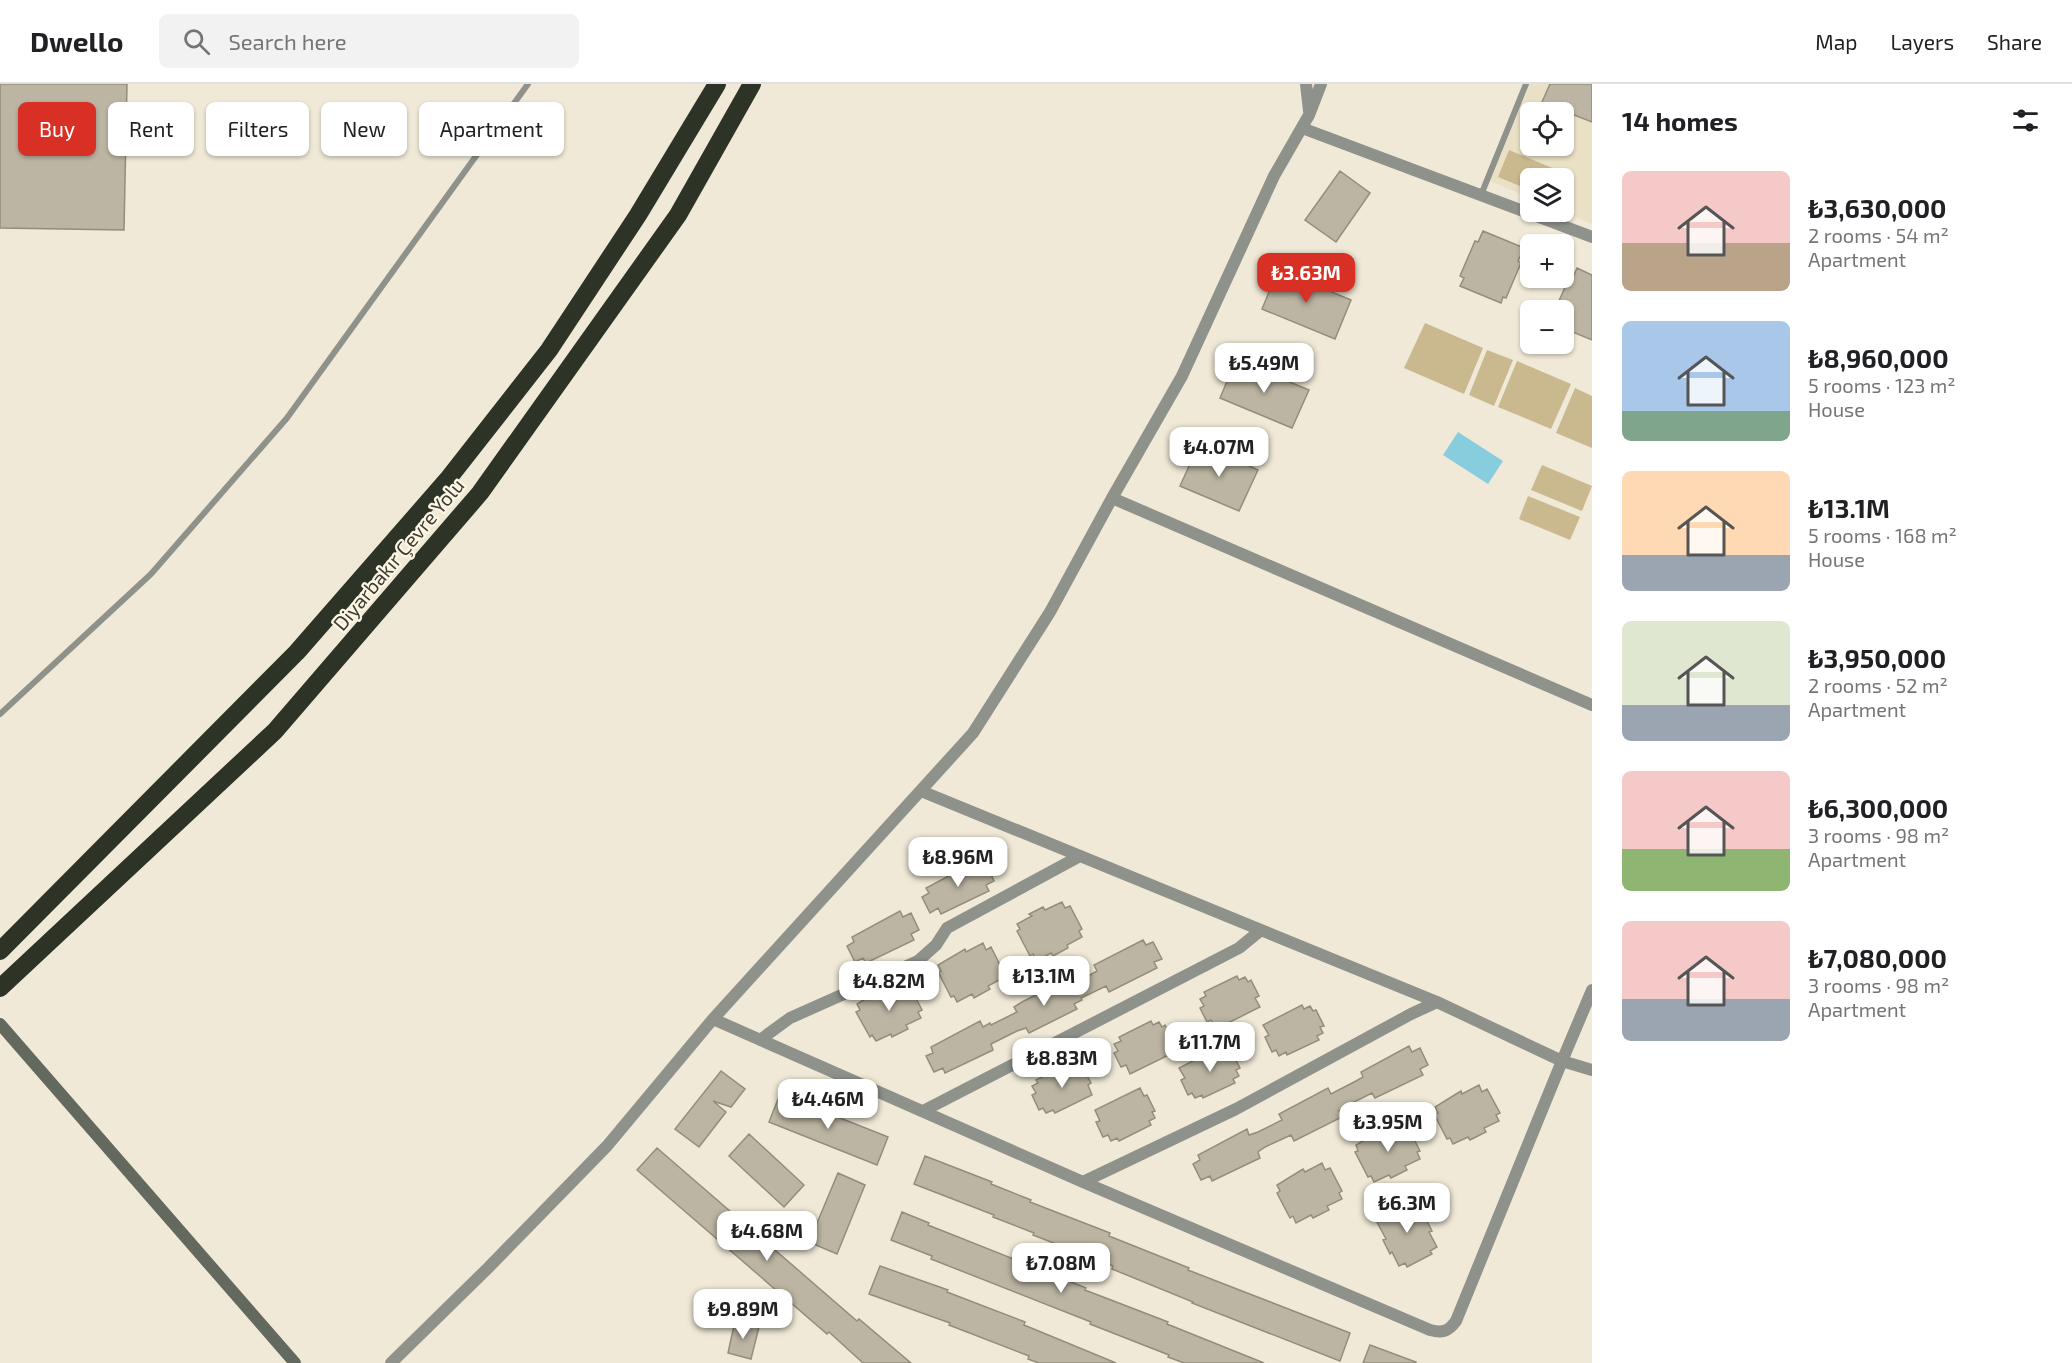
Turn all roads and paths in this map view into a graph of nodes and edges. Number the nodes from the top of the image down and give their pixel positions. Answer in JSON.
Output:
{"nodes":[{"id":1,"x":528,"y":84,"type":"edge"},
{"id":2,"x":717,"y":84,"type":"edge"},
{"id":3,"x":752,"y":84,"type":"edge"},
{"id":4,"x":1306,"y":84,"type":"edge"},
{"id":5,"x":1321,"y":84,"type":"edge"},
{"id":6,"x":1526,"y":84,"type":"edge"},
{"id":7,"x":1309,"y":115,"type":"junction"},
{"id":8,"x":1302,"y":128,"type":"junction"},
{"id":9,"x":1481,"y":195,"type":"junction"},
{"id":10,"x":1592,"y":237,"type":"edge"},
{"id":11,"x":1112,"y":498,"type":"junction"},
{"id":12,"x":1592,"y":705,"type":"edge"},
{"id":13,"x":0,"y":714,"type":"edge"},
{"id":14,"x":921,"y":791,"type":"junction"},
{"id":15,"x":1080,"y":856,"type":"junction"},
{"id":16,"x":1262,"y":930,"type":"junction"},
{"id":17,"x":0,"y":951,"type":"edge"},
{"id":18,"x":0,"y":988,"type":"edge"},
{"id":19,"x":1592,"y":990,"type":"edge"},
{"id":20,"x":1437,"y":1002,"type":"junction"},
{"id":21,"x":713,"y":1019,"type":"junction"},
{"id":22,"x":0,"y":1024,"type":"edge"},
{"id":23,"x":759,"y":1040,"type":"junction"},
{"id":24,"x":1562,"y":1061,"type":"junction"},
{"id":25,"x":1592,"y":1070,"type":"edge"},
{"id":26,"x":922,"y":1112,"type":"junction"},
{"id":27,"x":1083,"y":1182,"type":"junction"},
{"id":28,"x":295,"y":1363,"type":"edge"},
{"id":29,"x":391,"y":1363,"type":"edge"}],
"edges":[{"from":1,"to":13,"type":"lane"},
{"from":2,"to":17,"type":"highway","name":"Diyarbakır Çevre Yolu"},
{"from":3,"to":18,"type":"highway","name":"Diyarbakır Çevre Yolu"},
{"from":4,"to":7,"type":"street"},
{"from":5,"to":7,"type":"street"},
{"from":6,"to":9,"type":"lane"},
{"from":7,"to":8,"type":"street"},
{"from":8,"to":9,"type":"street"},
{"from":8,"to":11,"type":"street"},
{"from":9,"to":10,"type":"street"},
{"from":11,"to":12,"type":"street"},
{"from":11,"to":14,"type":"street"},
{"from":14,"to":15,"type":"street"},
{"from":14,"to":21,"type":"street"},
{"from":15,"to":16,"type":"street"},
{"from":15,"to":23,"type":"street"},
{"from":16,"to":20,"type":"street"},
{"from":16,"to":26,"type":"street"},
{"from":19,"to":24,"type":"street"},
{"from":20,"to":24,"type":"street"},
{"from":20,"to":27,"type":"street"},
{"from":21,"to":23,"type":"street"},
{"from":21,"to":29,"type":"street"},
{"from":22,"to":28,"type":"street"},
{"from":23,"to":26,"type":"street"},
{"from":24,"to":25,"type":"street"},
{"from":24,"to":27,"type":"street"},
{"from":26,"to":27,"type":"street"}]}
